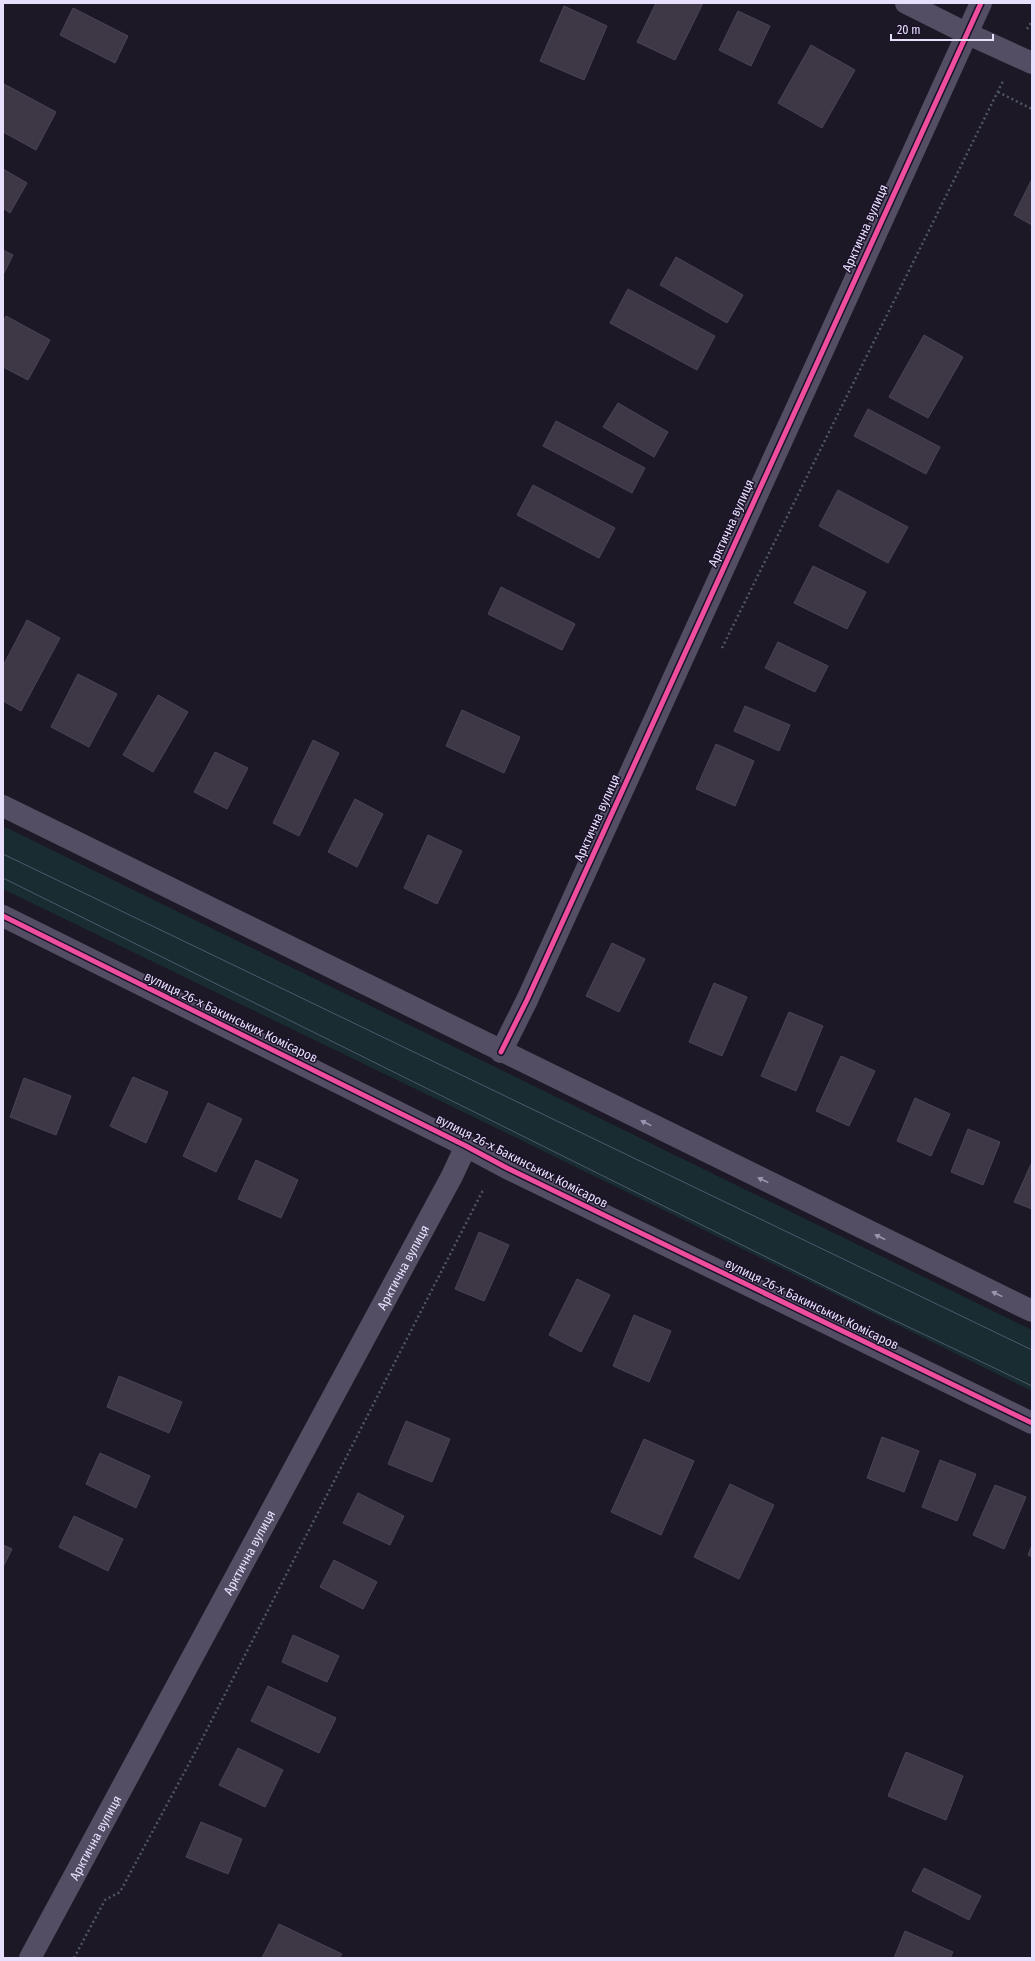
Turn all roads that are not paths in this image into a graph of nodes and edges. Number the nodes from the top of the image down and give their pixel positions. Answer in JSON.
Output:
{"nodes":[{"id":1,"x":906,"y":3,"type":"edge"},
{"id":2,"x":981,"y":3,"type":"edge"},
{"id":3,"x":966,"y":33,"type":"junction"},
{"id":4,"x":1022,"y":59,"type":"edge"},
{"id":5,"x":3,"y":806,"type":"edge"},
{"id":6,"x":3,"y":916,"type":"edge"},
{"id":7,"x":501,"y":1052,"type":"junction"},
{"id":8,"x":466,"y":1146,"type":"junction"},
{"id":9,"x":1032,"y":1311,"type":"edge"},
{"id":10,"x":1032,"y":1423,"type":"edge"},
{"id":11,"x":30,"y":1958,"type":"edge"}],
"edges":[{"from":1,"to":3,"type":"street"},
{"from":2,"to":3,"type":"street","name":"Арктична вулиця"},
{"from":3,"to":4,"type":"street"},
{"from":3,"to":7,"type":"street","name":"Арктична вулиця"},
{"from":5,"to":7,"type":"street"},
{"from":6,"to":8,"type":"street","name":"вулиця 26-х Бакинських Комісаров"},
{"from":9,"to":7,"type":"street","one_way":true},
{"from":8,"to":10,"type":"street","name":"вулиця 26-х Бакинських Комісаров"},
{"from":8,"to":11,"type":"street","name":"Арктична вулиця"}]}
